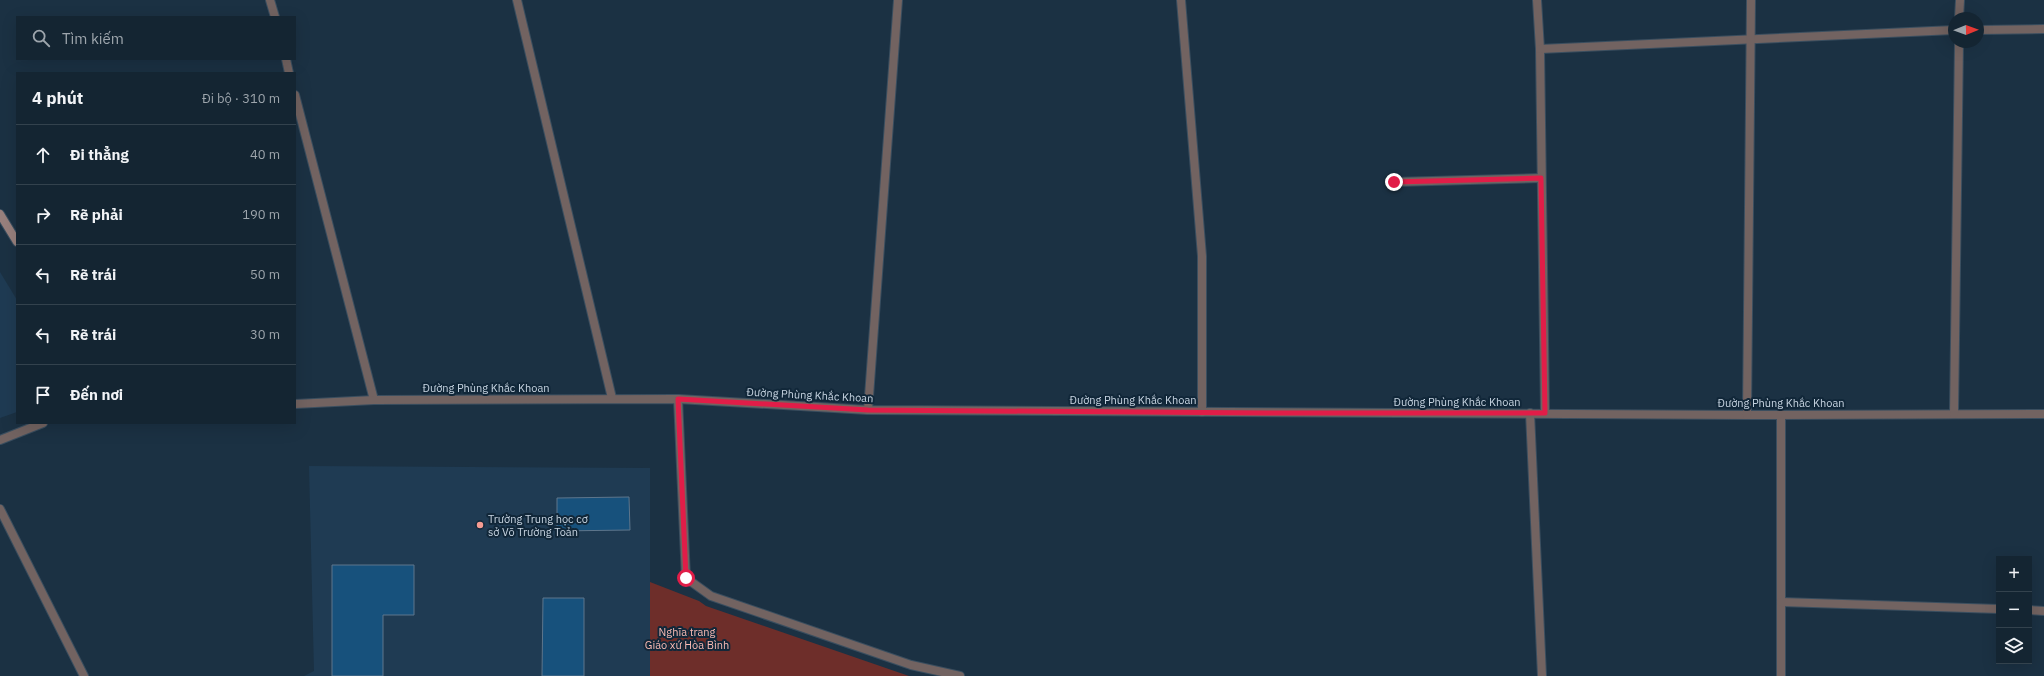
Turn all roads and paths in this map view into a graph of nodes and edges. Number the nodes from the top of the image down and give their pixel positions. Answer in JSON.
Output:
{"nodes":[{"id":1,"x":270,"y":0,"type":"edge"},
{"id":2,"x":517,"y":0,"type":"edge"},
{"id":3,"x":898,"y":0,"type":"edge"},
{"id":4,"x":1181,"y":0,"type":"edge"},
{"id":5,"x":1537,"y":0,"type":"edge"},
{"id":6,"x":1751,"y":0,"type":"edge"},
{"id":7,"x":1960,"y":0,"type":"edge"},
{"id":8,"x":1959,"y":12,"type":"edge"},
{"id":9,"x":275,"y":16,"type":"edge"},
{"id":10,"x":2044,"y":29,"type":"edge"},
{"id":11,"x":1948,"y":30,"type":"edge"},
{"id":12,"x":1984,"y":30,"type":"edge"},
{"id":13,"x":1751,"y":39,"type":"junction"},
{"id":14,"x":1958,"y":48,"type":"edge"},
{"id":15,"x":1540,"y":49,"type":"junction"},
{"id":16,"x":286,"y":60,"type":"edge"},
{"id":17,"x":289,"y":72,"type":"edge"},
{"id":18,"x":296,"y":99,"type":"edge"},
{"id":19,"x":1541,"y":178,"type":"junction"},
{"id":20,"x":1394,"y":182,"type":"dead end"},
{"id":21,"x":0,"y":214,"type":"edge"},
{"id":22,"x":16,"y":240,"type":"edge"},
{"id":23,"x":612,"y":398,"type":"junction"},
{"id":24,"x":678,"y":399,"type":"junction"},
{"id":25,"x":374,"y":400,"type":"junction"},
{"id":26,"x":296,"y":404,"type":"edge"},
{"id":27,"x":868,"y":410,"type":"junction"},
{"id":28,"x":1202,"y":412,"type":"junction"},
{"id":29,"x":1530,"y":413,"type":"junction"},
{"id":30,"x":1545,"y":413,"type":"junction"},
{"id":31,"x":1781,"y":414,"type":"junction"},
{"id":32,"x":1954,"y":414,"type":"junction"},
{"id":33,"x":2044,"y":414,"type":"edge"},
{"id":34,"x":1747,"y":415,"type":"junction"},
{"id":35,"x":40,"y":424,"type":"edge"},
{"id":36,"x":0,"y":440,"type":"edge"},
{"id":37,"x":0,"y":509,"type":"edge"},
{"id":38,"x":1781,"y":602,"type":"junction"},
{"id":39,"x":1996,"y":609,"type":"edge"},
{"id":40,"x":2032,"y":610,"type":"edge"},
{"id":41,"x":2044,"y":611,"type":"edge"},
{"id":42,"x":84,"y":676,"type":"edge"},
{"id":43,"x":960,"y":676,"type":"edge"},
{"id":44,"x":1542,"y":676,"type":"edge"},
{"id":45,"x":1781,"y":676,"type":"edge"}],
"edges":[{"from":1,"to":9,"type":"street"},
{"from":2,"to":23,"type":"street"},
{"from":3,"to":27,"type":"street"},
{"from":4,"to":28,"type":"street"},
{"from":5,"to":15,"type":"street"},
{"from":6,"to":13,"type":"street"},
{"from":7,"to":8,"type":"street"},
{"from":10,"to":12,"type":"street"},
{"from":11,"to":13,"type":"street"},
{"from":13,"to":15,"type":"street"},
{"from":13,"to":34,"type":"street"},
{"from":14,"to":32,"type":"street"},
{"from":15,"to":19,"type":"street"},
{"from":16,"to":17,"type":"street"},
{"from":18,"to":25,"type":"street"},
{"from":19,"to":20,"type":"street"},
{"from":19,"to":30,"type":"street"},
{"from":21,"to":22,"type":"street"},
{"from":23,"to":24,"type":"street","name":"Đường Phùng Khắc Khoan"},
{"from":23,"to":25,"type":"street","name":"Đường Phùng Khắc Khoan"},
{"from":24,"to":27,"type":"street","name":"Đường Phùng Khắc Khoan"},
{"from":24,"to":43,"type":"street"},
{"from":25,"to":26,"type":"street","name":"Đường Phùng Khắc Khoan"},
{"from":27,"to":28,"type":"street","name":"Đường Phùng Khắc Khoan"},
{"from":28,"to":29,"type":"street","name":"Đường Phùng Khắc Khoan"},
{"from":29,"to":30,"type":"street","name":"Đường Phùng Khắc Khoan"},
{"from":29,"to":44,"type":"street"},
{"from":30,"to":34,"type":"street","name":"Đường Phùng Khắc Khoan"},
{"from":31,"to":32,"type":"street","name":"Đường Phùng Khắc Khoan"},
{"from":31,"to":34,"type":"street","name":"Đường Phùng Khắc Khoan"},
{"from":31,"to":38,"type":"street"},
{"from":32,"to":33,"type":"street","name":"Đường Phùng Khắc Khoan"},
{"from":35,"to":36,"type":"street"},
{"from":37,"to":42,"type":"street"},
{"from":38,"to":39,"type":"street"},
{"from":38,"to":45,"type":"street"},
{"from":40,"to":41,"type":"street"}]}
